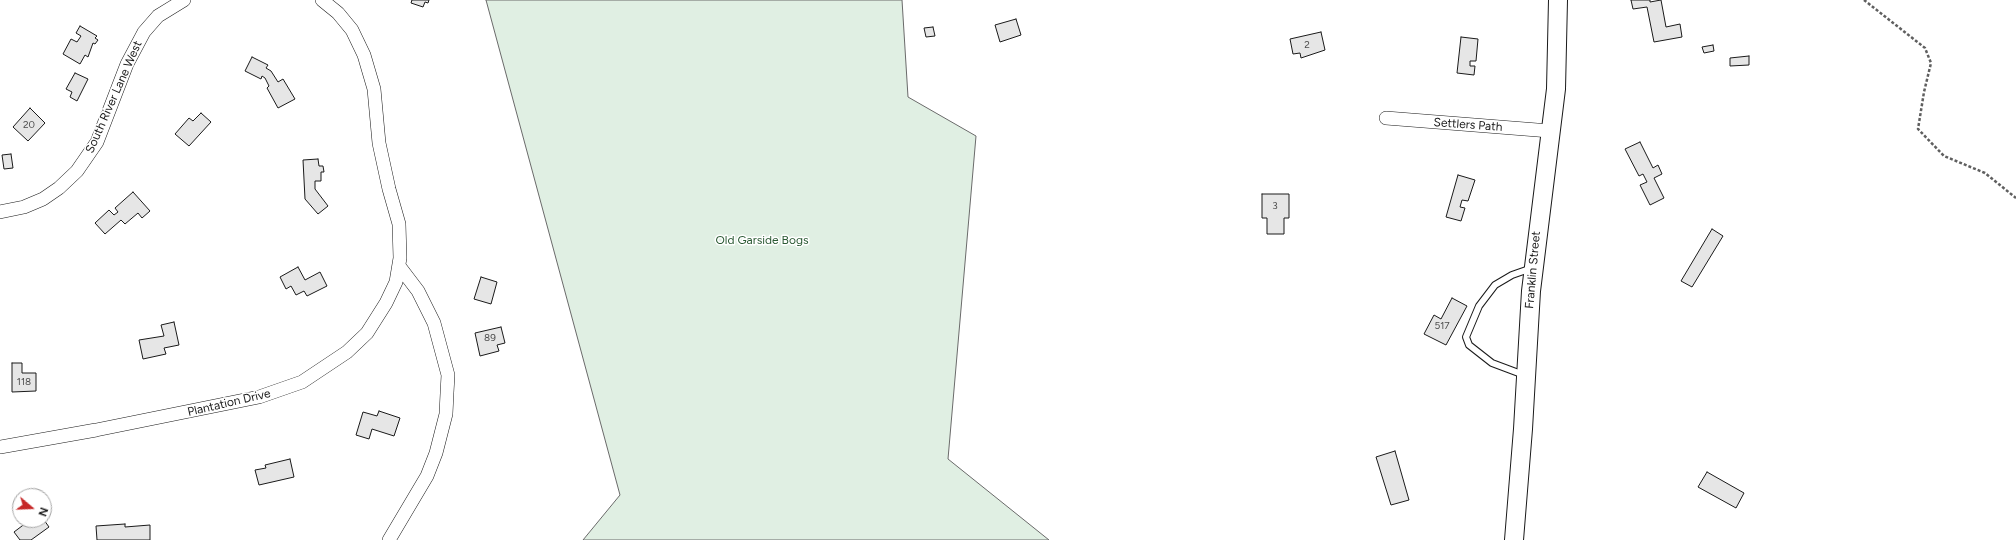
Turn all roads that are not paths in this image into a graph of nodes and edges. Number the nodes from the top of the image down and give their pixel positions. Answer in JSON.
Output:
{"nodes":[{"id":1,"x":184,"y":0,"type":"edge"},
{"id":2,"x":322,"y":0,"type":"edge"},
{"id":3,"x":1558,"y":0,"type":"edge"},
{"id":4,"x":1386,"y":118,"type":"dead end"},
{"id":5,"x":1550,"y":131,"type":"junction"},
{"id":6,"x":0,"y":212,"type":"edge"},
{"id":7,"x":399,"y":266,"type":"junction"},
{"id":8,"x":1533,"y":267,"type":"junction"},
{"id":9,"x":1526,"y":376,"type":"junction"},
{"id":10,"x":0,"y":447,"type":"edge"},
{"id":11,"x":389,"y":540,"type":"edge"},
{"id":12,"x":1514,"y":540,"type":"edge"}],
"edges":[{"from":1,"to":6,"type":"street","name":"South River Lane West"},
{"from":2,"to":7,"type":"street"},
{"from":3,"to":5,"type":"street","name":"Franklin Street"},
{"from":4,"to":5,"type":"street","name":"Settlers Path"},
{"from":5,"to":8,"type":"street","name":"Franklin Street"},
{"from":7,"to":10,"type":"street","name":"Plantation Drive"},
{"from":7,"to":11,"type":"street"},
{"from":8,"to":9,"type":"street","name":"Franklin Street"},
{"from":8,"to":9,"type":"lane"},
{"from":9,"to":12,"type":"street","name":"Franklin Street"}]}
